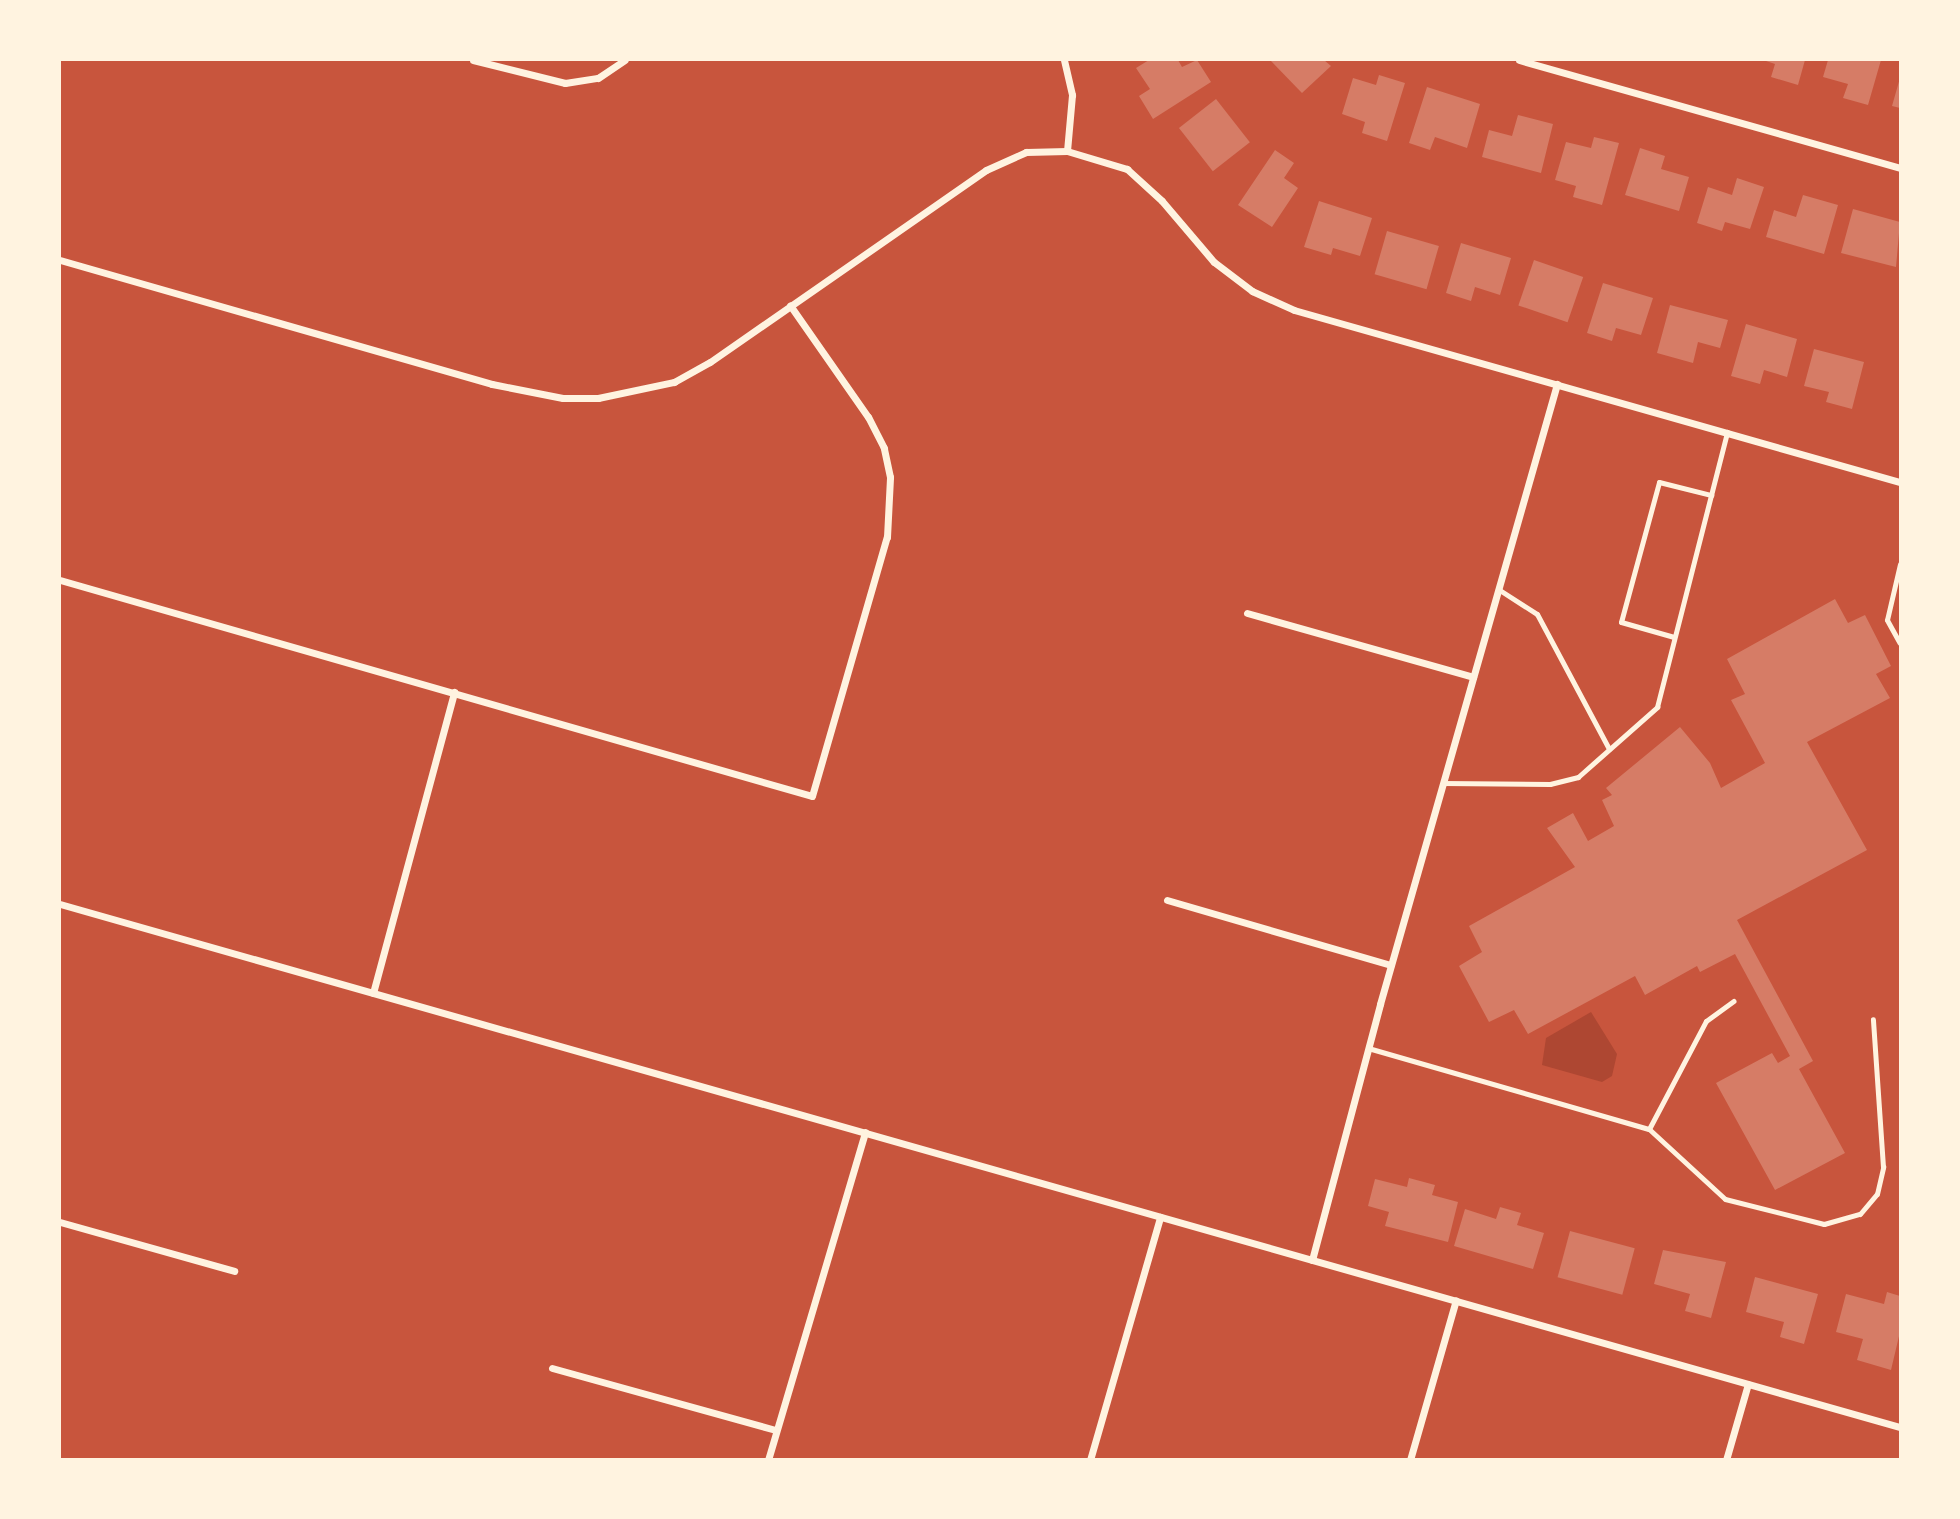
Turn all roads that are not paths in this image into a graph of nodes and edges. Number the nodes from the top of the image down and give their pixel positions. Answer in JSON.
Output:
{"nodes":[{"id":1,"x":473,"y":60,"type":"edge"},
{"id":2,"x":625,"y":60,"type":"edge"},
{"id":3,"x":1064,"y":60,"type":"edge"},
{"id":4,"x":1519,"y":60,"type":"edge"},
{"id":5,"x":1067,"y":151,"type":"junction"},
{"id":6,"x":1900,"y":168,"type":"edge"},
{"id":7,"x":60,"y":260,"type":"edge"},
{"id":8,"x":790,"y":305,"type":"junction"},
{"id":9,"x":1557,"y":384,"type":"junction"},
{"id":10,"x":1727,"y":432,"type":"junction"},
{"id":11,"x":1900,"y":482,"type":"edge"},
{"id":12,"x":1710,"y":495,"type":"junction"},
{"id":13,"x":1900,"y":564,"type":"edge"},
{"id":14,"x":60,"y":580,"type":"edge"},
{"id":15,"x":1498,"y":589,"type":"junction"},
{"id":16,"x":1247,"y":613,"type":"dead end"},
{"id":17,"x":1674,"y":637,"type":"junction"},
{"id":18,"x":1900,"y":643,"type":"edge"},
{"id":19,"x":1473,"y":677,"type":"junction"},
{"id":20,"x":454,"y":692,"type":"junction"},
{"id":21,"x":1609,"y":749,"type":"junction"},
{"id":22,"x":1443,"y":783,"type":"junction"},
{"id":23,"x":1167,"y":900,"type":"dead end"},
{"id":24,"x":60,"y":904,"type":"edge"},
{"id":25,"x":1391,"y":965,"type":"junction"},
{"id":26,"x":373,"y":993,"type":"junction"},
{"id":27,"x":1734,"y":1000,"type":"dead end"},
{"id":28,"x":1873,"y":1019,"type":"dead end"},
{"id":29,"x":1368,"y":1048,"type":"junction"},
{"id":30,"x":1649,"y":1129,"type":"junction"},
{"id":31,"x":866,"y":1132,"type":"junction"},
{"id":32,"x":1160,"y":1217,"type":"junction"},
{"id":33,"x":60,"y":1222,"type":"edge"},
{"id":34,"x":1312,"y":1259,"type":"junction"},
{"id":35,"x":234,"y":1271,"type":"dead end"},
{"id":36,"x":1456,"y":1300,"type":"junction"},
{"id":37,"x":552,"y":1368,"type":"dead end"},
{"id":38,"x":1748,"y":1384,"type":"junction"},
{"id":39,"x":1900,"y":1427,"type":"edge"},
{"id":40,"x":776,"y":1430,"type":"junction"},
{"id":41,"x":768,"y":1460,"type":"edge"},
{"id":42,"x":1090,"y":1460,"type":"edge"},
{"id":43,"x":1410,"y":1460,"type":"edge"},
{"id":44,"x":1726,"y":1460,"type":"edge"}],
"edges":[{"from":1,"to":2,"type":"street"},
{"from":3,"to":5,"type":"street"},
{"from":4,"to":6,"type":"street"},
{"from":5,"to":8,"type":"street"},
{"from":5,"to":9,"type":"street"},
{"from":7,"to":8,"type":"street"},
{"from":8,"to":20,"type":"street"},
{"from":9,"to":10,"type":"street"},
{"from":9,"to":15,"type":"street"},
{"from":10,"to":11,"type":"street"},
{"from":10,"to":12,"type":"lane"},
{"from":12,"to":17,"type":"lane"},
{"from":12,"to":17,"type":"lane"},
{"from":13,"to":18,"type":"lane"},
{"from":14,"to":20,"type":"street"},
{"from":15,"to":19,"type":"street"},
{"from":15,"to":21,"type":"lane"},
{"from":16,"to":19,"type":"street"},
{"from":17,"to":21,"type":"lane"},
{"from":19,"to":22,"type":"street"},
{"from":20,"to":26,"type":"street"},
{"from":21,"to":22,"type":"lane"},
{"from":22,"to":25,"type":"street"},
{"from":23,"to":25,"type":"street"},
{"from":24,"to":26,"type":"street"},
{"from":25,"to":29,"type":"street"},
{"from":26,"to":31,"type":"street"},
{"from":27,"to":30,"type":"lane"},
{"from":28,"to":30,"type":"lane"},
{"from":29,"to":30,"type":"lane"},
{"from":29,"to":34,"type":"street"},
{"from":31,"to":32,"type":"street"},
{"from":31,"to":40,"type":"street"},
{"from":32,"to":34,"type":"street"},
{"from":32,"to":42,"type":"street"},
{"from":33,"to":35,"type":"street"},
{"from":34,"to":36,"type":"street"},
{"from":36,"to":38,"type":"street"},
{"from":36,"to":43,"type":"street"},
{"from":37,"to":40,"type":"street"},
{"from":38,"to":39,"type":"street"},
{"from":38,"to":44,"type":"street"},
{"from":40,"to":41,"type":"street"}]}
